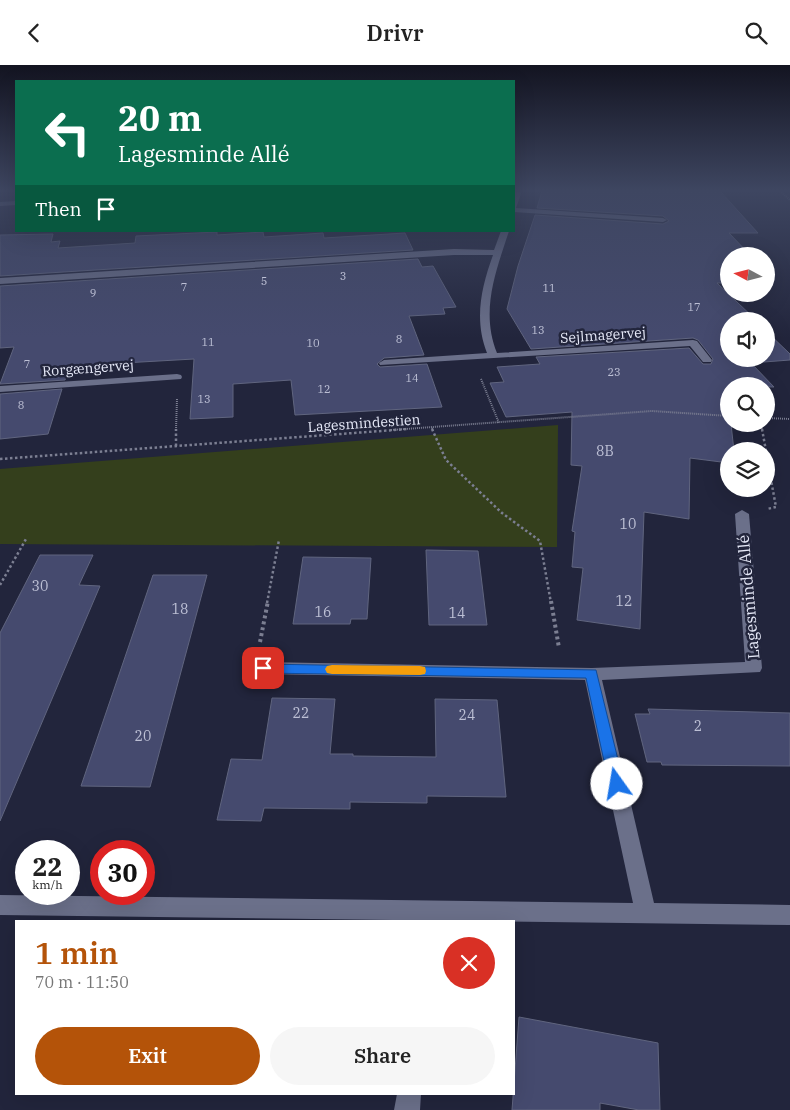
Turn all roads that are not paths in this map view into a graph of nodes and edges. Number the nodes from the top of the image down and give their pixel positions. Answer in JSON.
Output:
{"nodes":[{"id":1,"x":502,"y":240,"type":"edge"},
{"id":2,"x":498,"y":253,"type":"junction"},
{"id":3,"x":0,"y":281,"type":"edge"},
{"id":4,"x":493,"y":356,"type":"junction"},
{"id":5,"x":707,"y":360,"type":"dead end"},
{"id":6,"x":384,"y":363,"type":"dead end"},
{"id":7,"x":178,"y":377,"type":"road end"},
{"id":8,"x":0,"y":389,"type":"edge"},
{"id":9,"x":742,"y":514,"type":"road end"},
{"id":10,"x":263,"y":668,"type":"road end"},
{"id":11,"x":592,"y":673,"type":"junction"},
{"id":12,"x":0,"y":905,"type":"edge"},
{"id":13,"x":646,"y":913,"type":"junction"},
{"id":14,"x":790,"y":915,"type":"edge"},
{"id":15,"x":438,"y":916,"type":"edge"},
{"id":16,"x":409,"y":1095,"type":"edge"},
{"id":17,"x":407,"y":1110,"type":"edge"}],
"edges":[{"from":1,"to":2,"type":"street"},
{"from":2,"to":3,"type":"street"},
{"from":2,"to":4,"type":"street"},
{"from":4,"to":5,"type":"street","name":"Sejlmagervej"},
{"from":4,"to":6,"type":"street","name":"Sejlmagervej"},
{"from":7,"to":8,"type":"street","name":"Rorgængervej"},
{"from":9,"to":11,"type":"street","name":"Lagesminde Allé"},
{"from":10,"to":11,"type":"street","name":"Lagesminde Allé"},
{"from":11,"to":13,"type":"street"},
{"from":12,"to":15,"type":"street"},
{"from":13,"to":14,"type":"street"},
{"from":13,"to":15,"type":"street"},
{"from":16,"to":17,"type":"street"}]}
